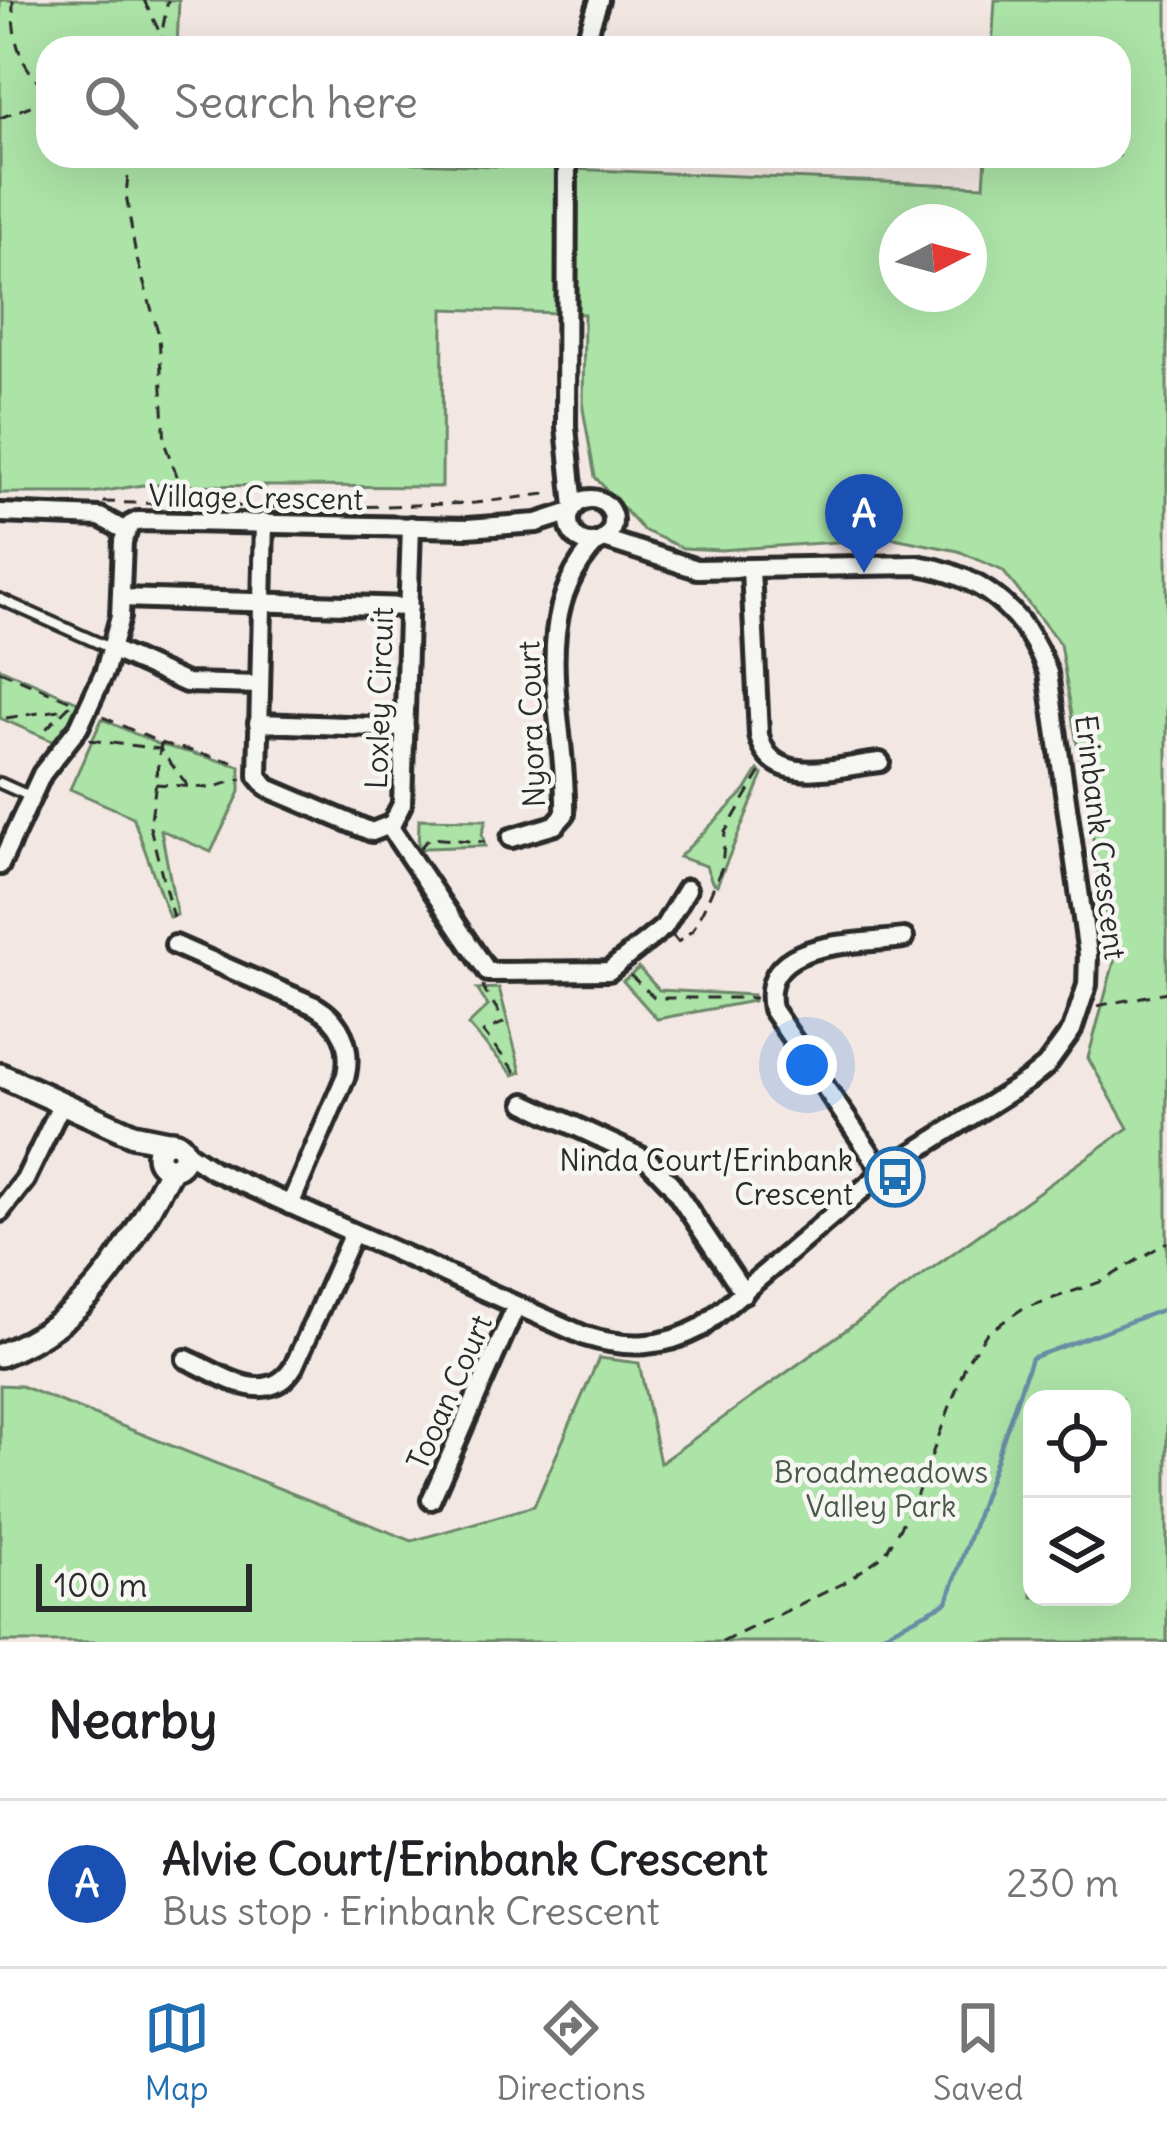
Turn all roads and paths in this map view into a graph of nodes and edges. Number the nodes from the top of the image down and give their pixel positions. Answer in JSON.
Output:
{"nodes":[{"id":1,"x":13,"y":0,"type":"edge"},
{"id":2,"x":144,"y":0,"type":"edge"},
{"id":3,"x":168,"y":0,"type":"edge"},
{"id":4,"x":599,"y":0,"type":"edge"},
{"id":5,"x":160,"y":34,"type":"joint"},
{"id":6,"x":587,"y":36,"type":"edge"},
{"id":7,"x":36,"y":78,"type":"edge"},
{"id":8,"x":36,"y":104,"type":"edge"},
{"id":9,"x":0,"y":118,"type":"edge"},
{"id":10,"x":129,"y":168,"type":"edge"},
{"id":11,"x":567,"y":168,"type":"edge"},
{"id":12,"x":569,"y":452,"type":"junction"},
{"id":13,"x":595,"y":500,"type":"junction"},
{"id":14,"x":99,"y":502,"type":"dead end"},
{"id":15,"x":186,"y":502,"type":"junction"},
{"id":16,"x":572,"y":503,"type":"junction"},
{"id":17,"x":0,"y":513,"type":"edge"},
{"id":18,"x":613,"y":520,"type":"junction"},
{"id":19,"x":264,"y":522,"type":"junction"},
{"id":20,"x":537,"y":523,"type":"junction"},
{"id":21,"x":411,"y":526,"type":"junction"},
{"id":22,"x":126,"y":531,"type":"junction"},
{"id":23,"x":574,"y":535,"type":"junction"},
{"id":24,"x":600,"y":541,"type":"junction"},
{"id":25,"x":645,"y":553,"type":"junction"},
{"id":26,"x":751,"y":569,"type":"junction"},
{"id":27,"x":572,"y":574,"type":"junction"},
{"id":28,"x":122,"y":598,"type":"junction"},
{"id":29,"x":0,"y":599,"type":"edge"},
{"id":30,"x":262,"y":602,"type":"junction"},
{"id":31,"x":409,"y":607,"type":"junction"},
{"id":32,"x":113,"y":650,"type":"junction"},
{"id":33,"x":0,"y":670,"type":"edge"},
{"id":34,"x":260,"y":685,"type":"junction"},
{"id":35,"x":68,"y":709,"type":"junction"},
{"id":36,"x":101,"y":716,"type":"dead end"},
{"id":37,"x":6,"y":718,"type":"dead end"},
{"id":38,"x":258,"y":723,"type":"junction"},
{"id":39,"x":405,"y":728,"type":"junction"},
{"id":40,"x":42,"y":733,"type":"dead end"},
{"id":41,"x":72,"y":736,"type":"junction"},
{"id":42,"x":160,"y":746,"type":"junction"},
{"id":43,"x":880,"y":762,"type":"dead end"},
{"id":44,"x":242,"y":764,"type":"dead end"},
{"id":45,"x":761,"y":771,"type":"dead end"},
{"id":46,"x":242,"y":779,"type":"dead end"},
{"id":47,"x":0,"y":783,"type":"edge"},
{"id":48,"x":155,"y":784,"type":"junction"},
{"id":49,"x":188,"y":786,"type":"junction"},
{"id":50,"x":30,"y":797,"type":"junction"},
{"id":51,"x":388,"y":826,"type":"junction"},
{"id":52,"x":511,"y":838,"type":"dead end"},
{"id":53,"x":485,"y":842,"type":"dead end"},
{"id":54,"x":409,"y":856,"type":"junction"},
{"id":55,"x":0,"y":865,"type":"edge"},
{"id":56,"x":686,"y":889,"type":"dead end"},
{"id":57,"x":173,"y":918,"type":"dead end"},
{"id":58,"x":664,"y":926,"type":"junction"},
{"id":59,"x":904,"y":938,"type":"dead end"},
{"id":60,"x":176,"y":945,"type":"dead end"},
{"id":61,"x":616,"y":968,"type":"junction"},
{"id":62,"x":488,"y":972,"type":"junction"},
{"id":63,"x":1167,"y":992,"type":"edge"},
{"id":64,"x":770,"y":998,"type":"junction"},
{"id":65,"x":1083,"y":1003,"type":"junction"},
{"id":66,"x":518,"y":1075,"type":"dead end"},
{"id":67,"x":0,"y":1076,"type":"edge"},
{"id":68,"x":62,"y":1103,"type":"junction"},
{"id":69,"x":525,"y":1103,"type":"dead end"},
{"id":70,"x":169,"y":1157,"type":"junction"},
{"id":71,"x":883,"y":1172,"type":"junction"},
{"id":72,"x":290,"y":1204,"type":"junction"},
{"id":73,"x":0,"y":1212,"type":"edge"},
{"id":74,"x":353,"y":1233,"type":"junction"},
{"id":75,"x":1167,"y":1242,"type":"edge"},
{"id":76,"x":744,"y":1293,"type":"junction"},
{"id":77,"x":516,"y":1306,"type":"junction"},
{"id":78,"x":0,"y":1355,"type":"edge"},
{"id":79,"x":186,"y":1359,"type":"dead end"},
{"id":80,"x":431,"y":1500,"type":"dead end"},
{"id":81,"x":722,"y":1642,"type":"edge"}],
"edges":[{"from":1,"to":7,"type":"path"},
{"from":2,"to":5,"type":"path"},
{"from":3,"to":5,"type":"path"},
{"from":4,"to":6,"type":"street"},
{"from":8,"to":9,"type":"path"},
{"from":10,"to":15,"type":"path"},
{"from":11,"to":12,"type":"street"},
{"from":12,"to":13,"type":"street"},
{"from":12,"to":16,"type":"street"},
{"from":13,"to":16,"type":"street"},
{"from":13,"to":18,"type":"street"},
{"from":14,"to":15,"type":"path"},
{"from":15,"to":16,"type":"path"},
{"from":16,"to":20,"type":"street","name":"Village Crescent"},
{"from":16,"to":23,"type":"street"},
{"from":17,"to":22,"type":"street"},
{"from":18,"to":24,"type":"street"},
{"from":18,"to":25,"type":"street"},
{"from":19,"to":21,"type":"street","name":"Village Crescent"},
{"from":19,"to":22,"type":"street","name":"Village Crescent"},
{"from":19,"to":30,"type":"street","name":"Loxley Circuit"},
{"from":20,"to":21,"type":"street","name":"Village Crescent"},
{"from":20,"to":23,"type":"street","name":"Village Crescent"},
{"from":21,"to":31,"type":"street","name":"Loxley Circuit"},
{"from":22,"to":28,"type":"street","name":"Village Crescent"},
{"from":23,"to":24,"type":"street"},
{"from":23,"to":27,"type":"street","name":"Nyora Court"},
{"from":24,"to":25,"type":"street","name":"Erinbank Crescent"},
{"from":24,"to":27,"type":"street","name":"Nyora Court"},
{"from":25,"to":26,"type":"street","name":"Erinbank Crescent"},
{"from":26,"to":43,"type":"street"},
{"from":26,"to":65,"type":"street","name":"Erinbank Crescent"},
{"from":27,"to":52,"type":"street","name":"Nyora Court"},
{"from":28,"to":30,"type":"street"},
{"from":28,"to":32,"type":"street","name":"Village Crescent"},
{"from":29,"to":32,"type":"lane"},
{"from":30,"to":31,"type":"street"},
{"from":30,"to":34,"type":"street","name":"Loxley Circuit"},
{"from":31,"to":39,"type":"street","name":"Loxley Circuit"},
{"from":32,"to":34,"type":"street"},
{"from":32,"to":41,"type":"street","name":"Village Crescent"},
{"from":33,"to":35,"type":"path"},
{"from":34,"to":38,"type":"street","name":"Loxley Circuit"},
{"from":35,"to":37,"type":"path"},
{"from":35,"to":40,"type":"path"},
{"from":36,"to":42,"type":"path"},
{"from":38,"to":39,"type":"street"},
{"from":38,"to":51,"type":"street","name":"Loxley Circuit"},
{"from":39,"to":51,"type":"street","name":"Loxley Circuit"},
{"from":41,"to":42,"type":"path"},
{"from":41,"to":50,"type":"street","name":"Village Crescent"},
{"from":42,"to":44,"type":"path"},
{"from":42,"to":48,"type":"path"},
{"from":42,"to":49,"type":"path"},
{"from":45,"to":58,"type":"path"},
{"from":46,"to":49,"type":"path"},
{"from":47,"to":50,"type":"lane"},
{"from":48,"to":49,"type":"path"},
{"from":48,"to":57,"type":"path"},
{"from":50,"to":55,"type":"street","name":"Village Crescent"},
{"from":51,"to":54,"type":"street"},
{"from":53,"to":54,"type":"path"},
{"from":54,"to":62,"type":"street"},
{"from":56,"to":58,"type":"street"},
{"from":58,"to":61,"type":"street"},
{"from":59,"to":64,"type":"street"},
{"from":60,"to":72,"type":"street"},
{"from":61,"to":62,"type":"street"},
{"from":61,"to":64,"type":"path"},
{"from":62,"to":66,"type":"path"},
{"from":63,"to":65,"type":"path"},
{"from":64,"to":71,"type":"street"},
{"from":65,"to":71,"type":"street","name":"Erinbank Crescent"},
{"from":67,"to":68,"type":"street","name":"Erinbank Crescent"},
{"from":68,"to":70,"type":"street","name":"Erinbank Crescent"},
{"from":68,"to":73,"type":"street"},
{"from":69,"to":76,"type":"street"},
{"from":70,"to":72,"type":"street","name":"Erinbank Crescent"},
{"from":70,"to":78,"type":"street"},
{"from":71,"to":76,"type":"street","name":"Erinbank Crescent"},
{"from":72,"to":74,"type":"street","name":"Erinbank Crescent"},
{"from":74,"to":77,"type":"street","name":"Erinbank Crescent"},
{"from":74,"to":79,"type":"street"},
{"from":75,"to":81,"type":"path"},
{"from":76,"to":77,"type":"street","name":"Erinbank Crescent"},
{"from":77,"to":80,"type":"street","name":"Tooan Court"}]}
